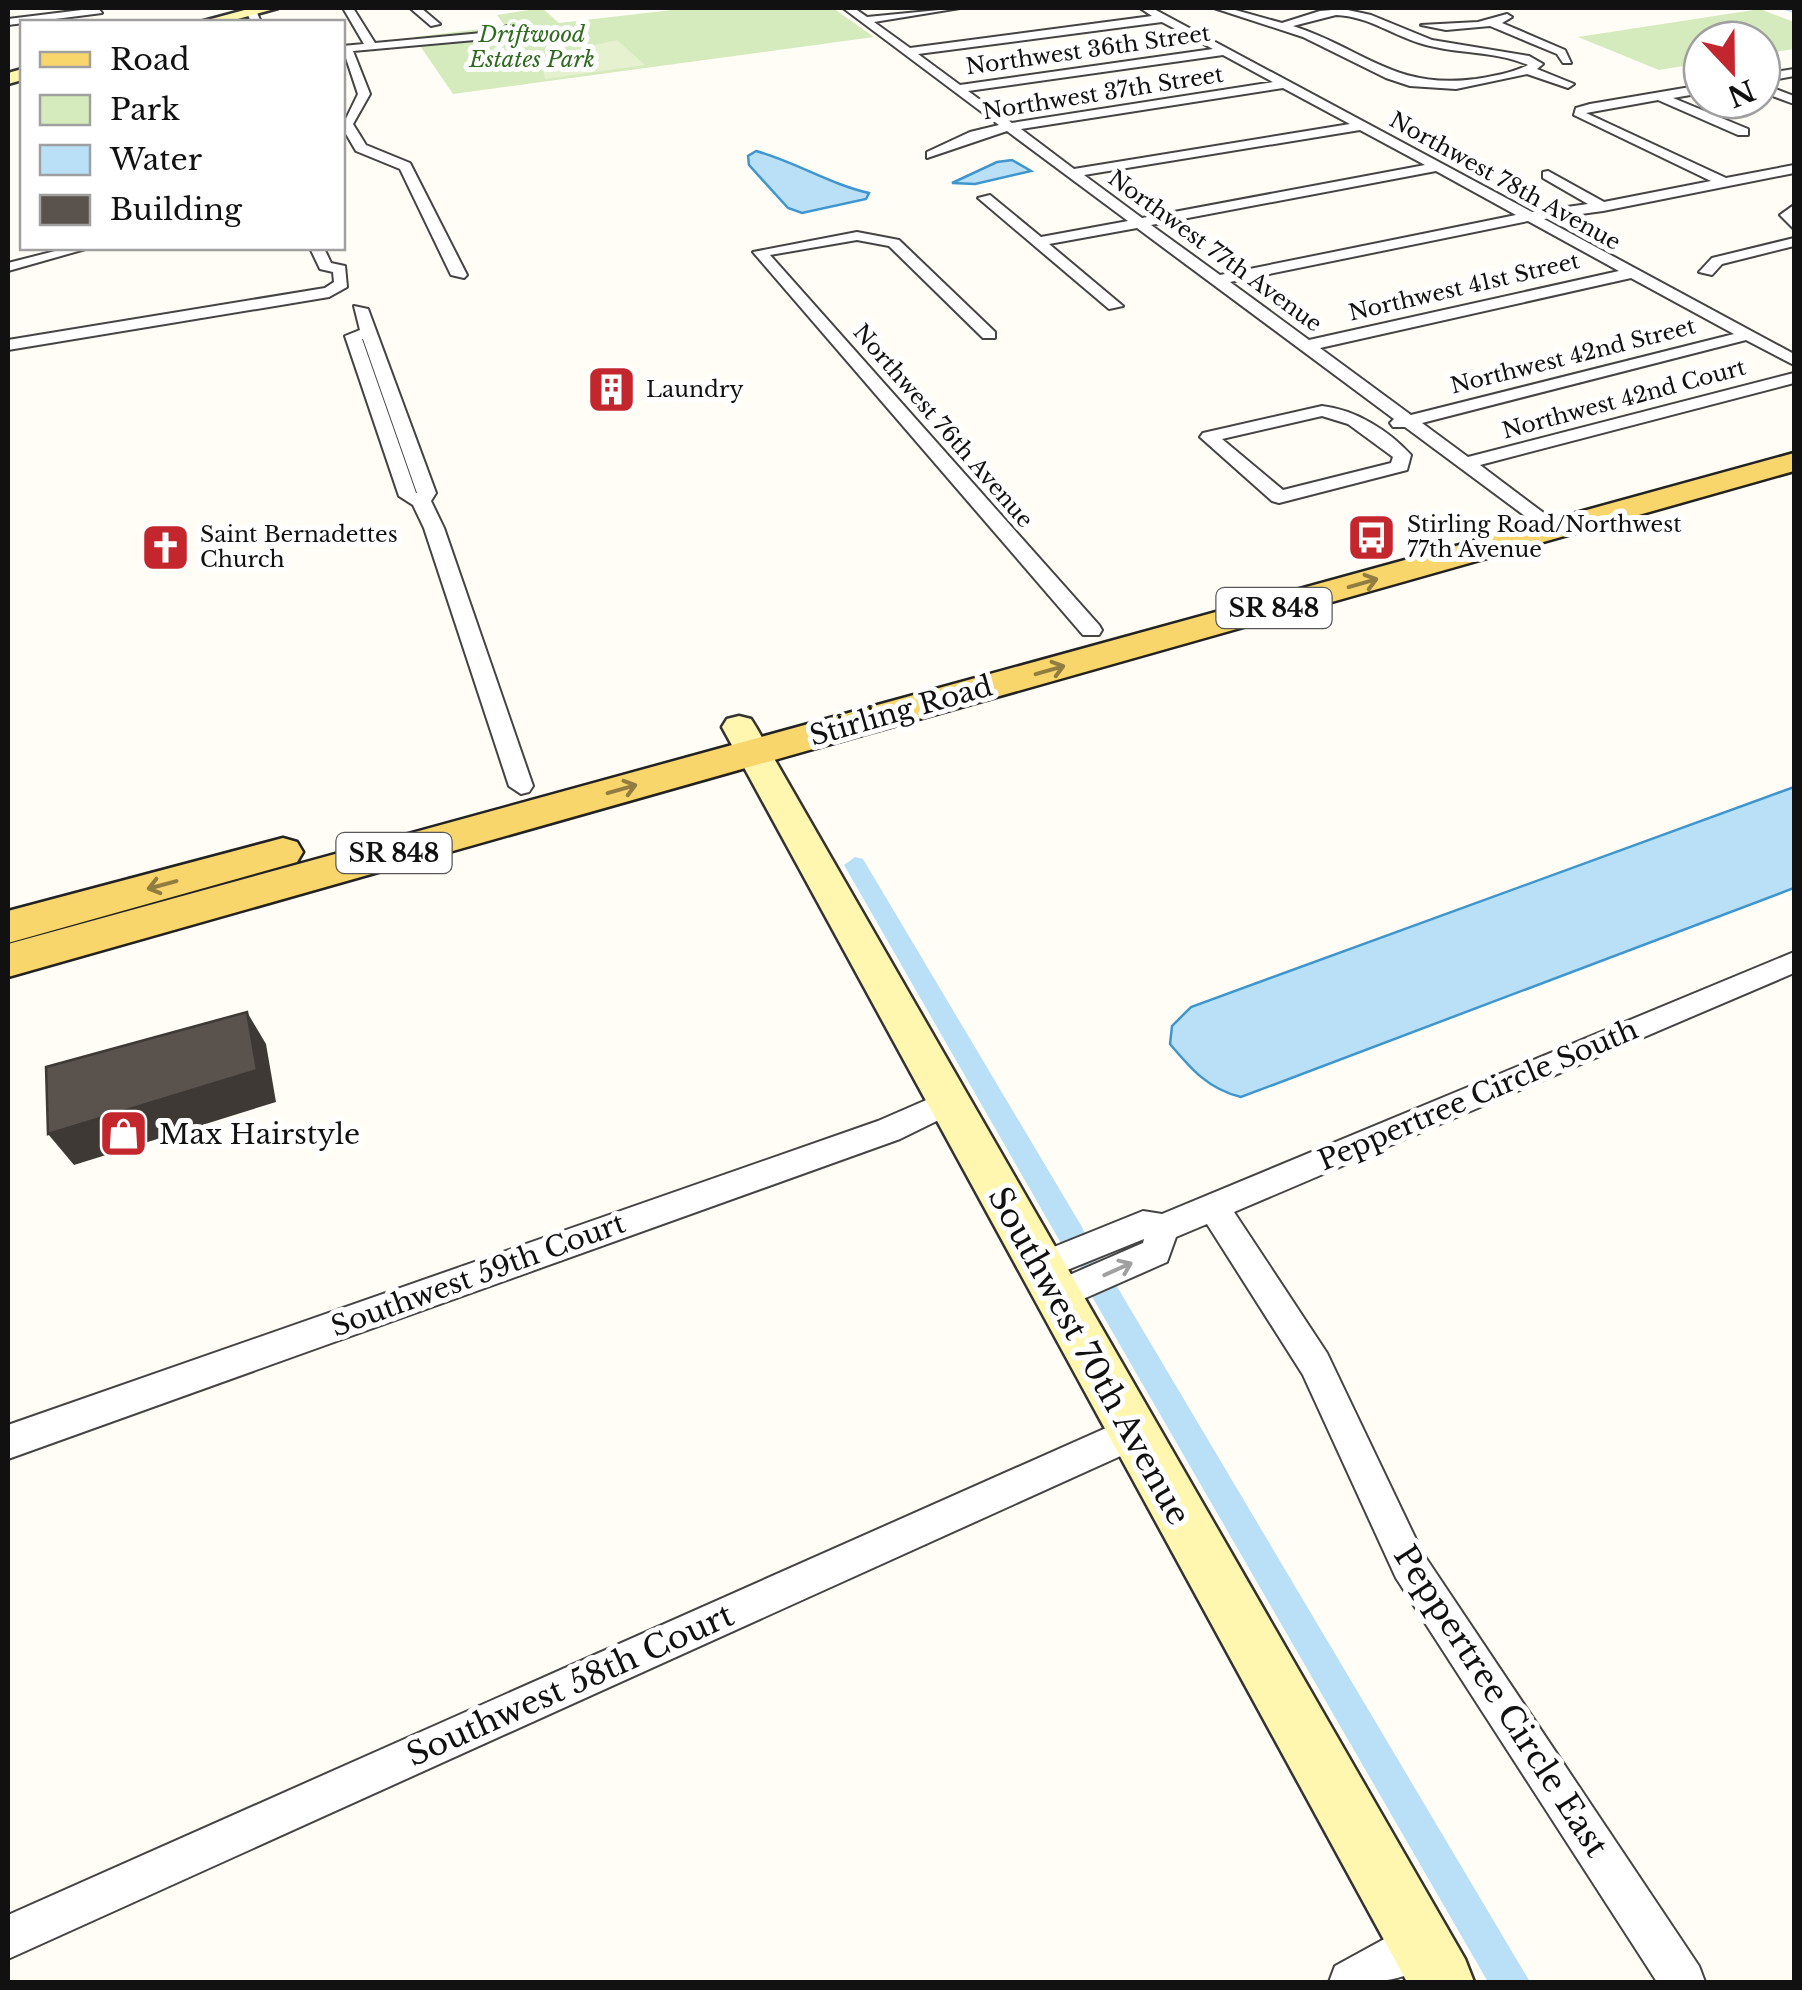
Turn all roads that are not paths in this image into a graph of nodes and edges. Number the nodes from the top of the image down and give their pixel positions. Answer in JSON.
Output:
{"nodes":[{"id":1,"x":270,"y":8,"type":"edge"},
{"id":2,"x":348,"y":8,"type":"edge"},
{"id":3,"x":415,"y":8,"type":"edge"},
{"id":4,"x":848,"y":8,"type":"edge"},
{"id":5,"x":955,"y":8,"type":"edge"},
{"id":6,"x":1145,"y":8,"type":"edge"},
{"id":7,"x":1219,"y":8,"type":"edge"},
{"id":8,"x":1352,"y":8,"type":"edge"},
{"id":9,"x":1494,"y":8,"type":"edge"},
{"id":10,"x":98,"y":12,"type":"dead end"},
{"id":11,"x":253,"y":14,"type":"edge"},
{"id":12,"x":1164,"y":18,"type":"junction"},
{"id":13,"x":26,"y":20,"type":"edge"},
{"id":14,"x":219,"y":20,"type":"edge"},
{"id":15,"x":866,"y":20,"type":"junction"},
{"id":16,"x":1492,"y":23,"type":"junction"},
{"id":17,"x":436,"y":24,"type":"dead end"},
{"id":18,"x":1278,"y":25,"type":"junction"},
{"id":19,"x":1234,"y":30,"type":"dead end"},
{"id":20,"x":1216,"y":32,"type":"dead end"},
{"id":21,"x":1196,"y":35,"type":"junction"},
{"id":22,"x":486,"y":36,"type":"dead end"},
{"id":23,"x":372,"y":46,"type":"junction"},
{"id":24,"x":345,"y":49,"type":"edge"},
{"id":25,"x":345,"y":51,"type":"edge"},
{"id":26,"x":1225,"y":51,"type":"junction"},
{"id":27,"x":907,"y":52,"type":"junction"},
{"id":28,"x":1567,"y":61,"type":"dead end"},
{"id":29,"x":1527,"y":70,"type":"junction"},
{"id":30,"x":1285,"y":84,"type":"junction"},
{"id":31,"x":1568,"y":84,"type":"dead end"},
{"id":32,"x":957,"y":89,"type":"junction"},
{"id":33,"x":1682,"y":92,"type":"edge"},
{"id":34,"x":1659,"y":96,"type":"junction"},
{"id":35,"x":1362,"y":126,"type":"junction"},
{"id":36,"x":1011,"y":127,"type":"junction"},
{"id":37,"x":1743,"y":132,"type":"dead end"},
{"id":38,"x":932,"y":155,"type":"dead end"},
{"id":39,"x":1437,"y":168,"type":"junction"},
{"id":40,"x":1794,"y":169,"type":"edge"},
{"id":41,"x":1072,"y":173,"type":"junction"},
{"id":42,"x":1548,"y":175,"type":"dead end"},
{"id":43,"x":1726,"y":184,"type":"junction"},
{"id":44,"x":984,"y":198,"type":"dead end"},
{"id":45,"x":1603,"y":207,"type":"junction"},
{"id":46,"x":1528,"y":217,"type":"junction"},
{"id":47,"x":1139,"y":224,"type":"junction"},
{"id":48,"x":1036,"y":242,"type":"junction"},
{"id":49,"x":1794,"y":242,"type":"edge"},
{"id":50,"x":74,"y":250,"type":"edge"},
{"id":51,"x":318,"y":250,"type":"edge"},
{"id":52,"x":8,"y":267,"type":"edge"},
{"id":53,"x":1707,"y":272,"type":"dead end"},
{"id":54,"x":1632,"y":273,"type":"junction"},
{"id":55,"x":459,"y":275,"type":"dead end"},
{"id":56,"x":1217,"y":280,"type":"junction"},
{"id":57,"x":1114,"y":306,"type":"dead end"},
{"id":58,"x":360,"y":309,"type":"dead end"},
{"id":59,"x":988,"y":334,"type":"dead end"},
{"id":60,"x":1748,"y":336,"type":"junction"},
{"id":61,"x":8,"y":344,"type":"edge"},
{"id":62,"x":1306,"y":346,"type":"junction"},
{"id":63,"x":1794,"y":364,"type":"edge"},
{"id":64,"x":1408,"y":421,"type":"junction"},
{"id":65,"x":1369,"y":431,"type":"junction"},
{"id":66,"x":1794,"y":438,"type":"edge"},
{"id":67,"x":1794,"y":462,"type":"edge"},
{"id":68,"x":1465,"y":463,"type":"junction"},
{"id":69,"x":1542,"y":520,"type":"junction"},
{"id":70,"x":1092,"y":630,"type":"junction"},
{"id":71,"x":746,"y":740,"type":"junction"},
{"id":72,"x":521,"y":786,"type":"junction"},
{"id":73,"x":258,"y":875,"type":"junction"},
{"id":74,"x":8,"y":927,"type":"edge"},
{"id":75,"x":8,"y":961,"type":"edge"},
{"id":76,"x":1794,"y":962,"type":"edge"},
{"id":77,"x":947,"y":1103,"type":"junction"},
{"id":78,"x":1213,"y":1206,"type":"junction"},
{"id":79,"x":1048,"y":1282,"type":"junction"},
{"id":80,"x":1133,"y":1434,"type":"junction"},
{"id":81,"x":8,"y":1442,"type":"edge"},
{"id":82,"x":8,"y":1937,"type":"edge"},
{"id":83,"x":1431,"y":1962,"type":"edge"},
{"id":84,"x":1352,"y":1982,"type":"edge"},
{"id":85,"x":1683,"y":1982,"type":"edge"}],
"edges":[{"from":1,"to":11,"type":"street"},
{"from":2,"to":23,"type":"street"},
{"from":3,"to":17,"type":"street"},
{"from":4,"to":15,"type":"street","name":"Northwest 77th Avenue"},
{"from":5,"to":15,"type":"street"},
{"from":6,"to":12,"type":"street","name":"Northwest 78th Avenue"},
{"from":7,"to":18,"type":"street"},
{"from":8,"to":16,"type":"street"},
{"from":9,"to":16,"type":"street"},
{"from":10,"to":13,"type":"street"},
{"from":11,"to":14,"type":"street"},
{"from":12,"to":21,"type":"street","name":"Northwest 78th Avenue"},
{"from":12,"to":27,"type":"street"},
{"from":15,"to":27,"type":"street","name":"Northwest 77th Avenue"},
{"from":16,"to":28,"type":"street"},
{"from":18,"to":19,"type":"street"},
{"from":18,"to":29,"type":"street"},
{"from":18,"to":29,"type":"street"},
{"from":20,"to":21,"type":"street"},
{"from":21,"to":26,"type":"street","name":"Northwest 78th Avenue"},
{"from":22,"to":23,"type":"street"},
{"from":23,"to":24,"type":"street"},
{"from":25,"to":55,"type":"street"},
{"from":26,"to":30,"type":"street","name":"Northwest 78th Avenue"},
{"from":26,"to":32,"type":"street","name":"Northwest 36th Street"},
{"from":27,"to":32,"type":"street","name":"Northwest 77th Avenue"},
{"from":29,"to":31,"type":"street"},
{"from":30,"to":35,"type":"street","name":"Northwest 78th Avenue"},
{"from":30,"to":36,"type":"street","name":"Northwest 37th Street"},
{"from":32,"to":36,"type":"street","name":"Northwest 77th Avenue"},
{"from":33,"to":34,"type":"street"},
{"from":34,"to":37,"type":"street"},
{"from":34,"to":43,"type":"street"},
{"from":35,"to":39,"type":"street","name":"Northwest 78th Avenue"},
{"from":35,"to":41,"type":"street"},
{"from":36,"to":38,"type":"street","name":"Northwest 37th Street"},
{"from":36,"to":41,"type":"street","name":"Northwest 77th Avenue"},
{"from":39,"to":46,"type":"street","name":"Northwest 78th Avenue"},
{"from":39,"to":47,"type":"street"},
{"from":40,"to":43,"type":"street"},
{"from":41,"to":47,"type":"street","name":"Northwest 77th Avenue"},
{"from":42,"to":45,"type":"street"},
{"from":43,"to":45,"type":"street"},
{"from":44,"to":48,"type":"street"},
{"from":45,"to":46,"type":"street"},
{"from":46,"to":54,"type":"street","name":"Northwest 78th Avenue"},
{"from":46,"to":56,"type":"street"},
{"from":47,"to":48,"type":"street"},
{"from":47,"to":56,"type":"street","name":"Northwest 77th Avenue"},
{"from":48,"to":57,"type":"street"},
{"from":49,"to":53,"type":"street"},
{"from":50,"to":52,"type":"street"},
{"from":51,"to":61,"type":"street"},
{"from":54,"to":60,"type":"street","name":"Northwest 78th Avenue"},
{"from":54,"to":62,"type":"street","name":"Northwest 41st Street"},
{"from":56,"to":62,"type":"street","name":"Northwest 77th Avenue"},
{"from":58,"to":72,"type":"street"},
{"from":59,"to":70,"type":"street","name":"Northwest 76th Avenue"},
{"from":60,"to":63,"type":"street","name":"Northwest 78th Avenue"},
{"from":60,"to":64,"type":"street","name":"Northwest 42nd Street"},
{"from":62,"to":64,"type":"street","name":"Northwest 77th Avenue"},
{"from":63,"to":68,"type":"street","name":"Northwest 42nd Court"},
{"from":64,"to":65,"type":"street","name":"Northwest 42nd Street"},
{"from":64,"to":68,"type":"street","name":"Northwest 77th Avenue"},
{"from":65,"to":65,"type":"street"},
{"from":66,"to":69,"type":"main road","name":"Stirling Road","number":"SR 848"},
{"from":67,"to":69,"type":"main road","name":"Stirling Road","number":"SR 848"},
{"from":68,"to":69,"type":"street","name":"Northwest 77th Avenue"},
{"from":69,"to":70,"type":"main road","name":"Stirling Road","number":"SR 848"},
{"from":71,"to":69,"type":"main road","name":"Stirling Road","number":"SR 848","one_way":true},
{"from":70,"to":71,"type":"main road","name":"Stirling Road","number":"SR 848"},
{"from":71,"to":72,"type":"main road","name":"Stirling Road","number":"SR 848"},
{"from":73,"to":71,"type":"main road","name":"Stirling Road","number":"SR 848","one_way":true},
{"from":71,"to":77,"type":"street","name":"Southwest 70th Avenue"},
{"from":72,"to":73,"type":"main road","name":"Stirling Road","number":"SR 848"},
{"from":73,"to":74,"type":"main road","name":"Stirling Road","number":"SR 848","one_way":true},
{"from":73,"to":75,"type":"main road","name":"Stirling Road","number":"SR 848"},
{"from":76,"to":78,"type":"street","name":"Peppertree Circle South"},
{"from":77,"to":79,"type":"street","name":"Southwest 70th Avenue"},
{"from":77,"to":81,"type":"street","name":"Southwest 59th Court"},
{"from":78,"to":79,"type":"street","name":"Peppertree Circle South"},
{"from":78,"to":85,"type":"street","name":"Peppertree Circle East"},
{"from":79,"to":80,"type":"street","name":"Southwest 70th Avenue"},
{"from":80,"to":82,"type":"street","name":"Southwest 58th Court"},
{"from":80,"to":83,"type":"street","name":"Southwest 70th Avenue"},
{"from":83,"to":84,"type":"street"}]}
